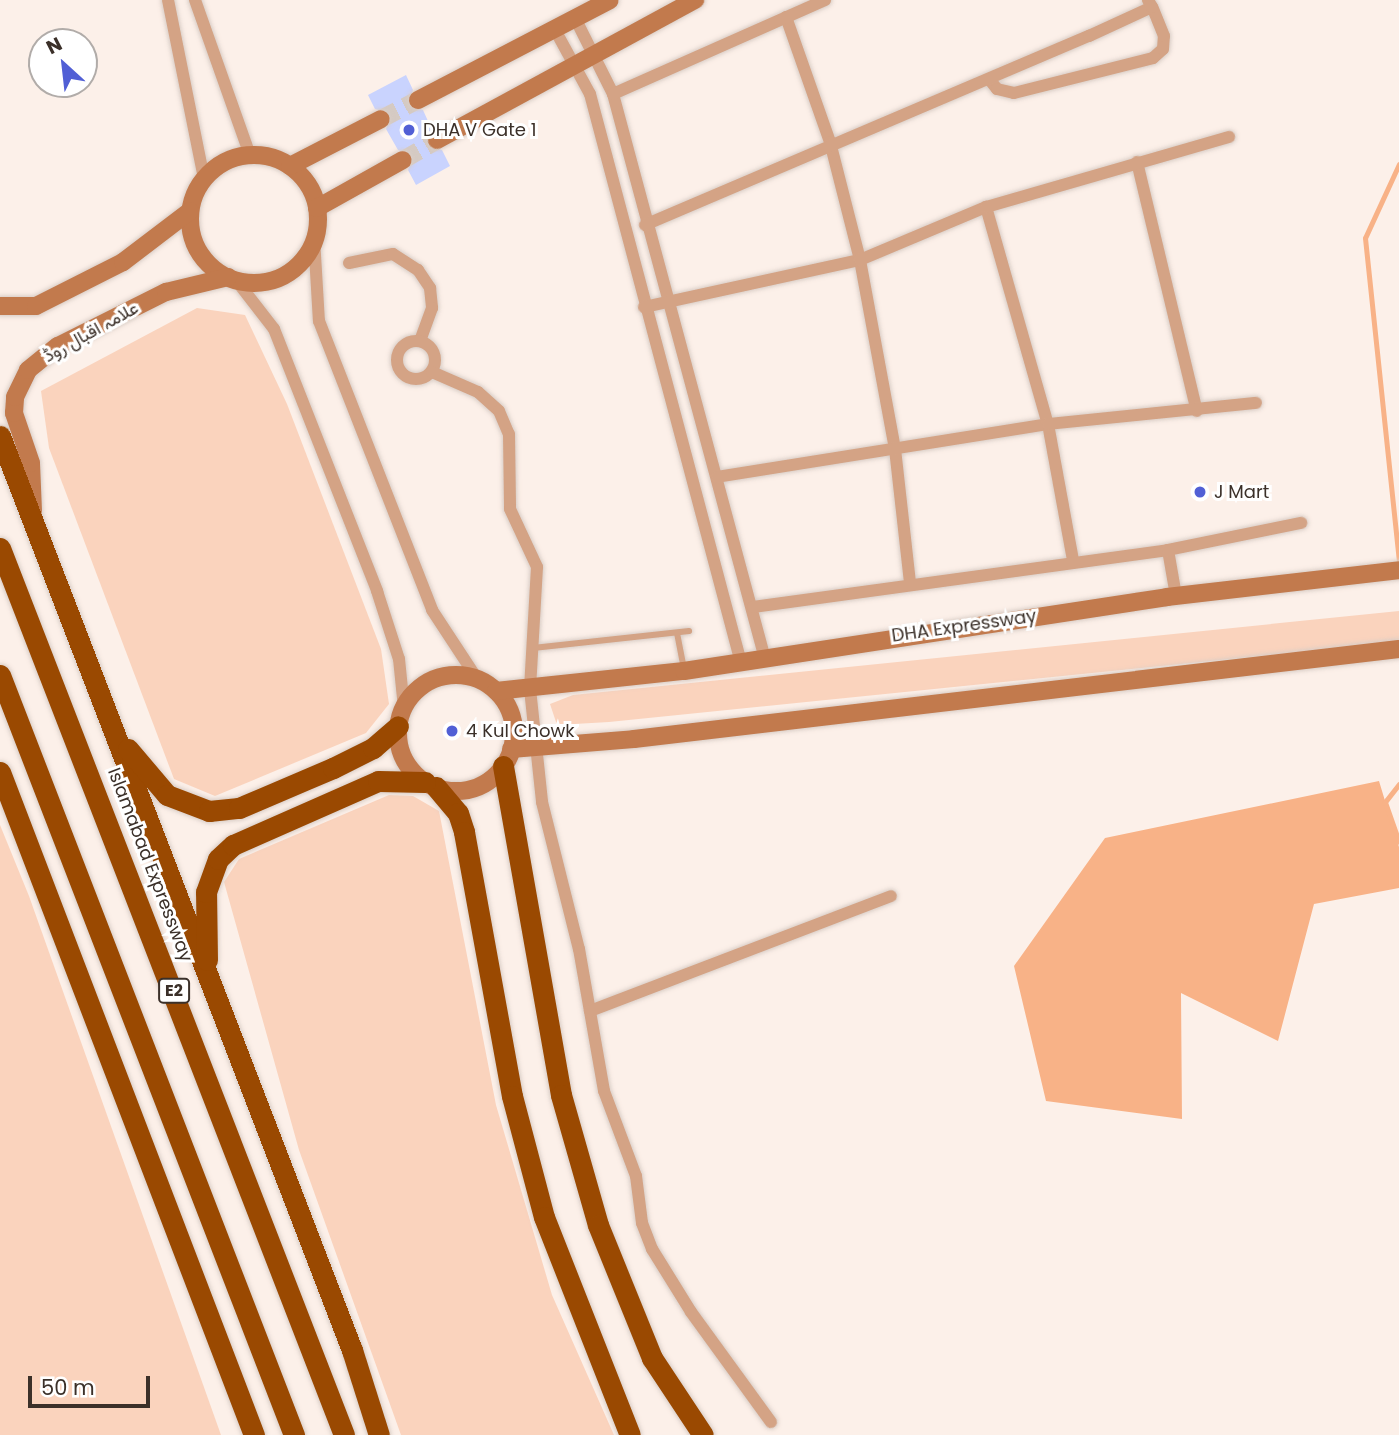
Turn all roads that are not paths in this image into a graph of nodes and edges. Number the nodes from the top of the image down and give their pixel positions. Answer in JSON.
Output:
{"nodes":[{"id":1,"x":168,"y":0,"type":"edge"},
{"id":2,"x":195,"y":0,"type":"edge"},
{"id":3,"x":610,"y":0,"type":"edge"},
{"id":4,"x":695,"y":0,"type":"edge"},
{"id":5,"x":825,"y":0,"type":"edge"},
{"id":6,"x":1150,"y":4,"type":"edge"},
{"id":7,"x":786,"y":16,"type":"junction"},
{"id":8,"x":577,"y":21,"type":"junction"},
{"id":9,"x":556,"y":32,"type":"junction"},
{"id":10,"x":595,"y":52,"type":"junction"},
{"id":11,"x":575,"y":63,"type":"junction"},
{"id":12,"x":989,"y":79,"type":"junction"},
{"id":13,"x":613,"y":94,"type":"junction"},
{"id":14,"x":418,"y":100,"type":"tunnel mouth"},
{"id":15,"x":381,"y":119,"type":"tunnel mouth"},
{"id":16,"x":1229,"y":137,"type":"dead end"},
{"id":17,"x":438,"y":140,"type":"tunnel mouth"},
{"id":18,"x":830,"y":142,"type":"junction"},
{"id":19,"x":250,"y":155,"type":"junction"},
{"id":20,"x":403,"y":160,"type":"tunnel mouth"},
{"id":21,"x":1137,"y":162,"type":"junction"},
{"id":22,"x":290,"y":166,"type":"junction"},
{"id":23,"x":204,"y":179,"type":"junction"},
{"id":24,"x":986,"y":207,"type":"junction"},
{"id":25,"x":317,"y":208,"type":"junction"},
{"id":26,"x":190,"y":211,"type":"junction"},
{"id":27,"x":645,"y":225,"type":"junction"},
{"id":28,"x":314,"y":238,"type":"junction"},
{"id":29,"x":860,"y":260,"type":"junction"},
{"id":30,"x":349,"y":263,"type":"dead end"},
{"id":31,"x":232,"y":279,"type":"junction"},
{"id":32,"x":667,"y":302,"type":"junction"},
{"id":33,"x":0,"y":306,"type":"edge"},
{"id":34,"x":644,"y":307,"type":"junction"},
{"id":35,"x":420,"y":341,"type":"junction"},
{"id":36,"x":432,"y":372,"type":"junction"},
{"id":37,"x":1256,"y":403,"type":"dead end"},
{"id":38,"x":1197,"y":411,"type":"junction"},
{"id":39,"x":1048,"y":424,"type":"junction"},
{"id":40,"x":0,"y":436,"type":"edge"},
{"id":41,"x":895,"y":450,"type":"junction"},
{"id":42,"x":717,"y":477,"type":"junction"},
{"id":43,"x":1301,"y":523,"type":"dead end"},
{"id":44,"x":34,"y":524,"type":"junction"},
{"id":45,"x":0,"y":548,"type":"edge"},
{"id":46,"x":1168,"y":550,"type":"junction"},
{"id":47,"x":1073,"y":560,"type":"junction"},
{"id":48,"x":1395,"y":570,"type":"edge"},
{"id":49,"x":910,"y":583,"type":"junction"},
{"id":50,"x":1177,"y":596,"type":"junction"},
{"id":51,"x":753,"y":607,"type":"junction"},
{"id":52,"x":689,"y":631,"type":"dead end"},
{"id":53,"x":677,"y":633,"type":"junction"},
{"id":54,"x":533,"y":648,"type":"junction"},
{"id":55,"x":1399,"y":649,"type":"edge"},
{"id":56,"x":764,"y":655,"type":"junction"},
{"id":57,"x":740,"y":659,"type":"junction"},
{"id":58,"x":684,"y":671,"type":"junction"},
{"id":59,"x":0,"y":675,"type":"edge"},
{"id":60,"x":478,"y":680,"type":"junction"},
{"id":61,"x":530,"y":689,"type":"junction"},
{"id":62,"x":496,"y":691,"type":"junction"},
{"id":63,"x":401,"y":717,"type":"junction"},
{"id":64,"x":112,"y":727,"type":"junction"},
{"id":65,"x":534,"y":747,"type":"junction"},
{"id":66,"x":507,"y":757,"type":"junction"},
{"id":67,"x":0,"y":772,"type":"edge"},
{"id":68,"x":431,"y":785,"type":"junction"},
{"id":69,"x":891,"y":896,"type":"dead end"},
{"id":70,"x":207,"y":974,"type":"junction"},
{"id":71,"x":590,"y":1012,"type":"junction"},
{"id":72,"x":771,"y":1422,"type":"dead end"},
{"id":73,"x":254,"y":1435,"type":"edge"},
{"id":74,"x":294,"y":1435,"type":"edge"},
{"id":75,"x":344,"y":1435,"type":"edge"},
{"id":76,"x":379,"y":1435,"type":"edge"},
{"id":77,"x":630,"y":1435,"type":"edge"},
{"id":78,"x":703,"y":1435,"type":"edge"}],
"edges":[{"from":1,"to":23,"type":"street"},
{"from":2,"to":19,"type":"street"},
{"from":3,"to":8,"type":"main road"},
{"from":4,"to":10,"type":"main road"},
{"from":5,"to":7,"type":"street"},
{"from":6,"to":12,"type":"street"},
{"from":6,"to":12,"type":"street"},
{"from":7,"to":13,"type":"street"},
{"from":7,"to":18,"type":"street"},
{"from":8,"to":9,"type":"main road"},
{"from":8,"to":10,"type":"street"},
{"from":9,"to":11,"type":"street"},
{"from":9,"to":14,"type":"main road"},
{"from":10,"to":11,"type":"main road"},
{"from":10,"to":13,"type":"street"},
{"from":11,"to":17,"type":"main road"},
{"from":11,"to":34,"type":"street"},
{"from":12,"to":18,"type":"street"},
{"from":13,"to":27,"type":"street"},
{"from":15,"to":22,"type":"main road"},
{"from":16,"to":21,"type":"street"},
{"from":18,"to":27,"type":"street"},
{"from":18,"to":29,"type":"street"},
{"from":19,"to":22,"type":"main road"},
{"from":19,"to":23,"type":"main road"},
{"from":20,"to":25,"type":"main road"},
{"from":21,"to":24,"type":"street"},
{"from":21,"to":38,"type":"street"},
{"from":22,"to":25,"type":"main road"},
{"from":23,"to":26,"type":"main road"},
{"from":24,"to":29,"type":"street"},
{"from":24,"to":39,"type":"street"},
{"from":25,"to":28,"type":"main road","name":"علامہ اقبال روڈ"},
{"from":26,"to":31,"type":"main road"},
{"from":26,"to":33,"type":"main road"},
{"from":27,"to":32,"type":"street"},
{"from":28,"to":31,"type":"main road","name":"علامہ اقبال روڈ"},
{"from":28,"to":60,"type":"street"},
{"from":29,"to":32,"type":"street"},
{"from":29,"to":41,"type":"street"},
{"from":30,"to":35,"type":"street"},
{"from":31,"to":44,"type":"main road","name":"علامہ اقبال روڈ"},
{"from":31,"to":63,"type":"street"},
{"from":32,"to":34,"type":"street"},
{"from":32,"to":42,"type":"street"},
{"from":34,"to":57,"type":"street"},
{"from":35,"to":36,"type":"street"},
{"from":35,"to":36,"type":"street"},
{"from":36,"to":54,"type":"street"},
{"from":37,"to":38,"type":"street"},
{"from":38,"to":39,"type":"street"},
{"from":39,"to":41,"type":"street"},
{"from":39,"to":47,"type":"street"},
{"from":40,"to":44,"type":"highway"},
{"from":41,"to":42,"type":"street"},
{"from":41,"to":49,"type":"street"},
{"from":42,"to":51,"type":"street"},
{"from":43,"to":46,"type":"street"},
{"from":44,"to":64,"type":"highway"},
{"from":45,"to":75,"type":"highway","name":"Islamabad Expressway","number":"E2"},
{"from":46,"to":47,"type":"street"},
{"from":46,"to":50,"type":"street"},
{"from":47,"to":49,"type":"street"},
{"from":48,"to":50,"type":"main road","name":"DHA Expressway"},
{"from":49,"to":51,"type":"street"},
{"from":50,"to":56,"type":"main road","name":"DHA Expressway"},
{"from":51,"to":56,"type":"street"},
{"from":52,"to":53,"type":"lane"},
{"from":53,"to":54,"type":"lane"},
{"from":53,"to":58,"type":"lane"},
{"from":54,"to":61,"type":"street"},
{"from":55,"to":65,"type":"main road"},
{"from":56,"to":57,"type":"main road","name":"DHA Expressway"},
{"from":57,"to":58,"type":"main road","name":"DHA Expressway"},
{"from":58,"to":61,"type":"main road","name":"DHA Expressway"},
{"from":59,"to":74,"type":"highway"},
{"from":60,"to":62,"type":"main road"},
{"from":60,"to":63,"type":"main road"},
{"from":61,"to":62,"type":"main road","name":"DHA Expressway"},
{"from":61,"to":65,"type":"street"},
{"from":62,"to":66,"type":"main road"},
{"from":63,"to":64,"type":"highway"},
{"from":63,"to":68,"type":"main road"},
{"from":64,"to":70,"type":"highway"},
{"from":65,"to":66,"type":"main road"},
{"from":65,"to":71,"type":"street"},
{"from":66,"to":68,"type":"main road"},
{"from":66,"to":78,"type":"highway"},
{"from":67,"to":73,"type":"highway"},
{"from":68,"to":70,"type":"highway"},
{"from":68,"to":77,"type":"highway"},
{"from":69,"to":71,"type":"street"},
{"from":70,"to":76,"type":"highway"},
{"from":71,"to":72,"type":"street"}]}
